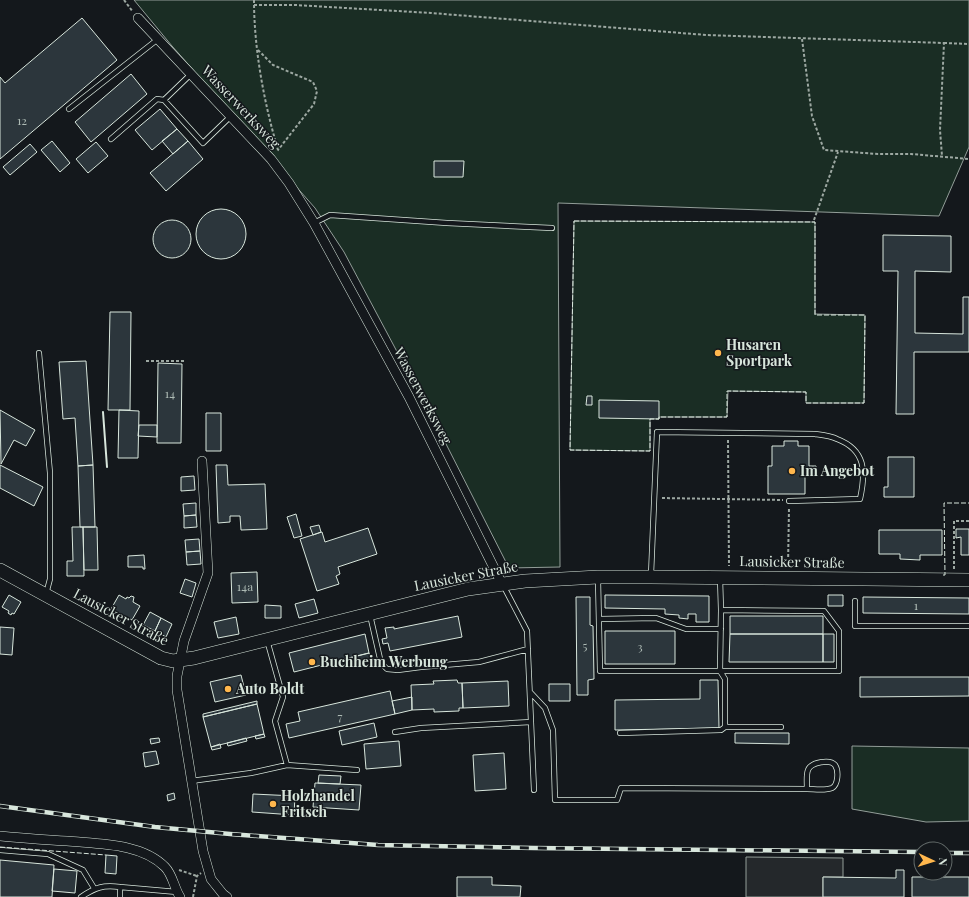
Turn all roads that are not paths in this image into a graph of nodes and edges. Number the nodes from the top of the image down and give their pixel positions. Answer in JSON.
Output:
{"nodes":[{"id":1,"x":138,"y":18,"type":"road end"},
{"id":2,"x":158,"y":39,"type":"junction"},
{"id":3,"x":191,"y":74,"type":"junction"},
{"id":4,"x":164,"y":100,"type":"junction"},
{"id":5,"x":69,"y":109,"type":"dead end"},
{"id":6,"x":231,"y":116,"type":"junction"},
{"id":7,"x":111,"y":139,"type":"dead end"},
{"id":8,"x":314,"y":223,"type":"junction"},
{"id":9,"x":552,"y":228,"type":"dead end"},
{"id":10,"x":39,"y":353,"type":"dead end"},
{"id":11,"x":202,"y":461,"type":"dead end"},
{"id":12,"x":789,"y":501,"type":"road end"},
{"id":13,"x":0,"y":570,"type":"edge"},
{"id":14,"x":598,"y":577,"type":"junction"},
{"id":15,"x":651,"y":577,"type":"junction"},
{"id":16,"x":724,"y":578,"type":"junction"},
{"id":17,"x":969,"y":580,"type":"edge"},
{"id":18,"x":502,"y":584,"type":"junction"},
{"id":19,"x":46,"y":595,"type":"junction"},
{"id":20,"x":855,"y":601,"type":"dead end"},
{"id":21,"x":721,"y":610,"type":"junction"},
{"id":22,"x":370,"y":614,"type":"junction"},
{"id":23,"x":599,"y":619,"type":"junction"},
{"id":24,"x":969,"y":626,"type":"edge"},
{"id":25,"x":721,"y":629,"type":"junction"},
{"id":26,"x":267,"y":639,"type":"junction"},
{"id":27,"x":528,"y":649,"type":"junction"},
{"id":28,"x":180,"y":661,"type":"junction"},
{"id":29,"x":720,"y":671,"type":"junction"},
{"id":30,"x":530,"y":692,"type":"junction"},
{"id":31,"x":531,"y":722,"type":"junction"},
{"id":32,"x":725,"y":727,"type":"junction"},
{"id":33,"x":781,"y":727,"type":"dead end"},
{"id":34,"x":395,"y":732,"type":"dead end"},
{"id":35,"x":620,"y":733,"type":"dead end"},
{"id":36,"x":287,"y":766,"type":"junction"},
{"id":37,"x":357,"y":770,"type":"dead end"},
{"id":38,"x":191,"y":781,"type":"junction"},
{"id":39,"x":807,"y":789,"type":"junction"},
{"id":40,"x":534,"y":790,"type":"dead end"},
{"id":41,"x":0,"y":836,"type":"edge"},
{"id":42,"x":0,"y":850,"type":"edge"},
{"id":43,"x":120,"y":886,"type":"junction"},
{"id":44,"x":94,"y":888,"type":"junction"},
{"id":45,"x":178,"y":894,"type":"edge"},
{"id":46,"x":223,"y":896,"type":"edge"},
{"id":47,"x":81,"y":897,"type":"edge"},
{"id":48,"x":120,"y":897,"type":"edge"}],
"edges":[{"from":1,"to":2,"type":"street","name":"Wasserwerksweg"},
{"from":2,"to":3,"type":"street","name":"Wasserwerksweg"},
{"from":2,"to":5,"type":"lane"},
{"from":3,"to":4,"type":"lane"},
{"from":3,"to":6,"type":"street","name":"Wasserwerksweg"},
{"from":4,"to":6,"type":"lane"},
{"from":4,"to":7,"type":"lane"},
{"from":6,"to":8,"type":"street","name":"Wasserwerksweg"},
{"from":8,"to":9,"type":"lane"},
{"from":8,"to":18,"type":"street","name":"Wasserwerksweg"},
{"from":10,"to":19,"type":"lane"},
{"from":11,"to":28,"type":"street"},
{"from":12,"to":15,"type":"lane"},
{"from":13,"to":19,"type":"main road","name":"Lausicker Straße"},
{"from":14,"to":15,"type":"main road","name":"Lausicker Straße"},
{"from":14,"to":18,"type":"main road","name":"Lausicker Straße"},
{"from":14,"to":23,"type":"lane"},
{"from":15,"to":16,"type":"main road","name":"Lausicker Straße"},
{"from":16,"to":17,"type":"main road","name":"Lausicker Straße"},
{"from":16,"to":21,"type":"lane"},
{"from":18,"to":22,"type":"main road","name":"Lausicker Straße"},
{"from":18,"to":27,"type":"lane"},
{"from":19,"to":28,"type":"main road","name":"Lausicker Straße"},
{"from":20,"to":24,"type":"lane"},
{"from":21,"to":25,"type":"lane"},
{"from":21,"to":29,"type":"lane"},
{"from":22,"to":26,"type":"main road","name":"Lausicker Straße"},
{"from":22,"to":27,"type":"lane"},
{"from":23,"to":25,"type":"lane"},
{"from":23,"to":29,"type":"lane"},
{"from":25,"to":29,"type":"lane"},
{"from":26,"to":28,"type":"main road","name":"Lausicker Straße"},
{"from":26,"to":36,"type":"lane"},
{"from":27,"to":30,"type":"lane"},
{"from":28,"to":38,"type":"street"},
{"from":29,"to":32,"type":"lane"},
{"from":30,"to":31,"type":"lane"},
{"from":30,"to":39,"type":"lane"},
{"from":31,"to":34,"type":"lane"},
{"from":31,"to":40,"type":"lane"},
{"from":32,"to":33,"type":"lane"},
{"from":32,"to":35,"type":"lane"},
{"from":36,"to":37,"type":"lane"},
{"from":36,"to":38,"type":"lane"},
{"from":38,"to":46,"type":"street"},
{"from":39,"to":39,"type":"lane"},
{"from":41,"to":45,"type":"street"},
{"from":42,"to":44,"type":"lane"},
{"from":43,"to":44,"type":"lane"},
{"from":43,"to":45,"type":"lane"},
{"from":43,"to":48,"type":"lane"},
{"from":44,"to":47,"type":"lane"}]}
